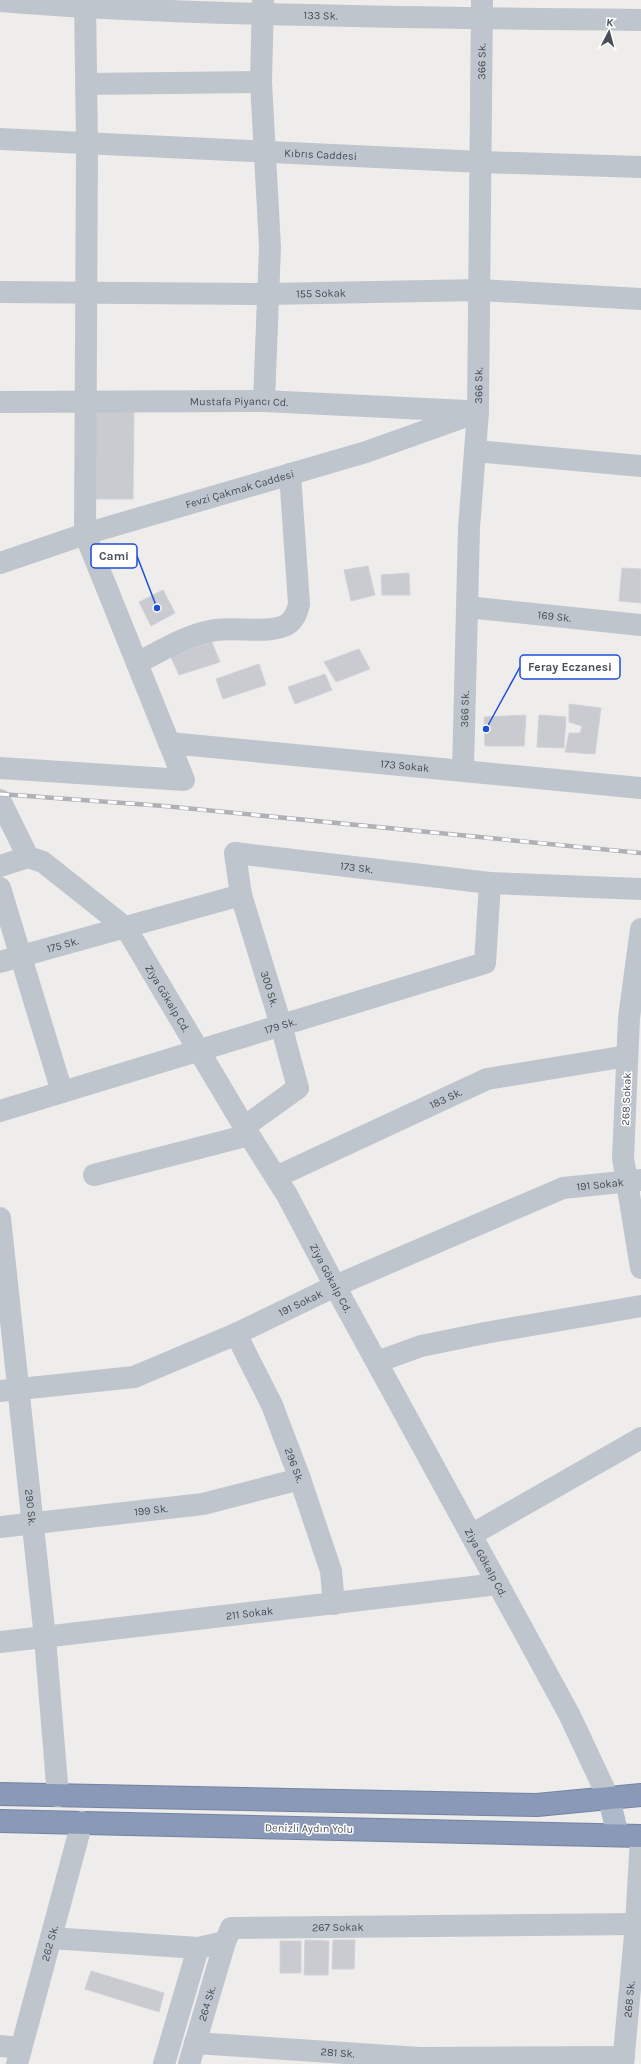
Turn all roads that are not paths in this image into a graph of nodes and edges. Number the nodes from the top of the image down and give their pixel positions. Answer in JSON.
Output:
{"nodes":[{"id":1,"x":0,"y":1,"type":"edge"},
{"id":2,"x":86,"y":4,"type":"edge"},
{"id":3,"x":263,"y":7,"type":"edge"},
{"id":4,"x":482,"y":10,"type":"edge"},
{"id":5,"x":641,"y":20,"type":"edge"},
{"id":6,"x":261,"y":82,"type":"junction"},
{"id":7,"x":86,"y":84,"type":"junction"},
{"id":8,"x":0,"y":139,"type":"edge"},
{"id":9,"x":87,"y":144,"type":"junction"},
{"id":10,"x":264,"y":152,"type":"junction"},
{"id":11,"x":481,"y":162,"type":"junction"},
{"id":12,"x":641,"y":167,"type":"edge"},
{"id":13,"x":480,"y":290,"type":"junction"},
{"id":14,"x":0,"y":292,"type":"edge"},
{"id":15,"x":86,"y":292,"type":"junction"},
{"id":16,"x":268,"y":294,"type":"junction"},
{"id":17,"x":641,"y":299,"type":"edge"},
{"id":18,"x":0,"y":402,"type":"edge"},
{"id":19,"x":85,"y":402,"type":"junction"},
{"id":20,"x":264,"y":402,"type":"junction"},
{"id":21,"x":478,"y":412,"type":"junction"},
{"id":22,"x":475,"y":451,"type":"junction"},
{"id":23,"x":641,"y":466,"type":"edge"},
{"id":24,"x":290,"y":474,"type":"junction"},
{"id":25,"x":85,"y":534,"type":"junction"},
{"id":26,"x":0,"y":563,"type":"edge"},
{"id":27,"x":467,"y":607,"type":"junction"},
{"id":28,"x":641,"y":625,"type":"edge"},
{"id":29,"x":137,"y":663,"type":"junction"},
{"id":30,"x":169,"y":743,"type":"junction"},
{"id":31,"x":0,"y":768,"type":"edge"},
{"id":32,"x":463,"y":770,"type":"junction"},
{"id":33,"x":641,"y":788,"type":"edge"},
{"id":34,"x":0,"y":800,"type":"edge"},
{"id":35,"x":28,"y":857,"type":"junction"},
{"id":36,"x":0,"y":866,"type":"edge"},
{"id":37,"x":490,"y":883,"type":"junction"},
{"id":38,"x":0,"y":888,"type":"edge"},
{"id":39,"x":641,"y":889,"type":"edge"},
{"id":40,"x":241,"y":895,"type":"junction"},
{"id":41,"x":126,"y":928,"type":"junction"},
{"id":42,"x":641,"y":929,"type":"edge"},
{"id":43,"x":21,"y":957,"type":"junction"},
{"id":44,"x":0,"y":962,"type":"edge"},
{"id":45,"x":281,"y":1025,"type":"junction"},
{"id":46,"x":199,"y":1049,"type":"junction"},
{"id":47,"x":632,"y":1064,"type":"edge"},
{"id":48,"x":62,"y":1092,"type":"junction"},
{"id":49,"x":0,"y":1111,"type":"edge"},
{"id":50,"x":246,"y":1131,"type":"junction"},
{"id":51,"x":94,"y":1175,"type":"dead end"},
{"id":52,"x":276,"y":1177,"type":"junction"},
{"id":53,"x":635,"y":1180,"type":"edge"},
{"id":54,"x":0,"y":1218,"type":"edge"},
{"id":55,"x":639,"y":1239,"type":"edge"},
{"id":56,"x":641,"y":1268,"type":"edge"},
{"id":57,"x":335,"y":1286,"type":"junction"},
{"id":58,"x":5,"y":1300,"type":"edge"},
{"id":59,"x":641,"y":1306,"type":"edge"},
{"id":60,"x":236,"y":1334,"type":"junction"},
{"id":61,"x":377,"y":1362,"type":"junction"},
{"id":62,"x":10,"y":1390,"type":"edge"},
{"id":63,"x":641,"y":1438,"type":"edge"},
{"id":64,"x":300,"y":1479,"type":"junction"},
{"id":65,"x":33,"y":1524,"type":"junction"},
{"id":66,"x":0,"y":1527,"type":"edge"},
{"id":67,"x":471,"y":1535,"type":"junction"},
{"id":68,"x":498,"y":1584,"type":"junction"},
{"id":69,"x":334,"y":1604,"type":"junction"},
{"id":70,"x":45,"y":1638,"type":"junction"},
{"id":71,"x":0,"y":1642,"type":"edge"},
{"id":72,"x":0,"y":1794,"type":"edge"},
{"id":73,"x":641,"y":1795,"type":"edge"},
{"id":74,"x":58,"y":1796,"type":"junction"},
{"id":75,"x":610,"y":1799,"type":"junction"},
{"id":76,"x":0,"y":1821,"type":"edge"},
{"id":77,"x":82,"y":1822,"type":"junction"},
{"id":78,"x":618,"y":1835,"type":"junction"},
{"id":79,"x":641,"y":1837,"type":"edge"},
{"id":80,"x":636,"y":1924,"type":"junction"},
{"id":81,"x":51,"y":1938,"type":"junction"},
{"id":82,"x":225,"y":1942,"type":"junction"},
{"id":83,"x":198,"y":1948,"type":"junction"},
{"id":84,"x":195,"y":2043,"type":"junction"},
{"id":85,"x":13,"y":2053,"type":"edge"},
{"id":86,"x":419,"y":2061,"type":"edge"},
{"id":87,"x":624,"y":2061,"type":"edge"},
{"id":88,"x":164,"y":2064,"type":"edge"},
{"id":89,"x":189,"y":2064,"type":"edge"}],
"edges":[{"from":1,"to":2,"type":"street","name":"133 Sk."},
{"from":2,"to":3,"type":"street","name":"133 Sk."},
{"from":2,"to":7,"type":"street"},
{"from":3,"to":4,"type":"street","name":"133 Sk."},
{"from":3,"to":6,"type":"street"},
{"from":4,"to":5,"type":"street","name":"133 Sk."},
{"from":4,"to":11,"type":"street","name":"366 Sk."},
{"from":6,"to":7,"type":"street"},
{"from":6,"to":10,"type":"street"},
{"from":7,"to":9,"type":"street"},
{"from":8,"to":9,"type":"street","name":"Kıbrıs Caddesi"},
{"from":9,"to":10,"type":"street","name":"Kıbrıs Caddesi"},
{"from":9,"to":15,"type":"street"},
{"from":10,"to":11,"type":"street","name":"Kıbrıs Caddesi"},
{"from":10,"to":16,"type":"street"},
{"from":11,"to":12,"type":"street","name":"Kıbrıs Caddesi"},
{"from":11,"to":13,"type":"street","name":"366 Sk."},
{"from":13,"to":16,"type":"street","name":"155 Sokak"},
{"from":13,"to":17,"type":"street","name":"155 Sokak"},
{"from":13,"to":21,"type":"street","name":"366 Sk."},
{"from":14,"to":15,"type":"street","name":"155 Sokak"},
{"from":15,"to":16,"type":"street","name":"155 Sokak"},
{"from":15,"to":19,"type":"street"},
{"from":16,"to":20,"type":"street"},
{"from":18,"to":19,"type":"street","name":"Mustafa Piyancı Cd."},
{"from":19,"to":20,"type":"street","name":"Mustafa Piyancı Cd."},
{"from":19,"to":25,"type":"street"},
{"from":20,"to":21,"type":"street","name":"Mustafa Piyancı Cd."},
{"from":21,"to":22,"type":"street","name":"366 Sk."},
{"from":21,"to":24,"type":"street","name":"Fevzi Çakmak Caddesi"},
{"from":22,"to":23,"type":"street"},
{"from":22,"to":27,"type":"street","name":"366 Sk."},
{"from":24,"to":25,"type":"street","name":"Fevzi Çakmak Caddesi"},
{"from":24,"to":29,"type":"street"},
{"from":25,"to":26,"type":"street","name":"Fevzi Çakmak Caddesi"},
{"from":25,"to":29,"type":"street"},
{"from":27,"to":28,"type":"street","name":"169 Sk."},
{"from":27,"to":32,"type":"street","name":"366 Sk."},
{"from":29,"to":30,"type":"street"},
{"from":30,"to":31,"type":"street"},
{"from":30,"to":32,"type":"street","name":"173 Sokak"},
{"from":32,"to":33,"type":"street","name":"173 Sokak"},
{"from":34,"to":35,"type":"street"},
{"from":35,"to":36,"type":"street"},
{"from":35,"to":41,"type":"street","name":"Ziya Gökalp Cd."},
{"from":37,"to":39,"type":"street","name":"173 Sk."},
{"from":37,"to":40,"type":"street","name":"173 Sk."},
{"from":37,"to":45,"type":"street","name":"179 Sk."},
{"from":38,"to":43,"type":"street"},
{"from":40,"to":41,"type":"street"},
{"from":40,"to":45,"type":"street","name":"300 Sk."},
{"from":41,"to":43,"type":"street","name":"175 Sk."},
{"from":41,"to":46,"type":"street","name":"Ziya Gökalp Cd."},
{"from":42,"to":47,"type":"street","name":"268 Sokak"},
{"from":43,"to":44,"type":"street","name":"175 Sk."},
{"from":43,"to":48,"type":"street"},
{"from":45,"to":46,"type":"street","name":"179 Sk."},
{"from":45,"to":50,"type":"street","name":"300 Sk."},
{"from":46,"to":48,"type":"street","name":"179 Sk."},
{"from":46,"to":50,"type":"street","name":"Ziya Gökalp Cd."},
{"from":47,"to":52,"type":"street","name":"183 Sk."},
{"from":47,"to":53,"type":"street","name":"268 Sokak"},
{"from":48,"to":49,"type":"street","name":"179 Sk."},
{"from":50,"to":51,"type":"street","name":"300 Sk."},
{"from":50,"to":52,"type":"street","name":"Ziya Gökalp Cd."},
{"from":52,"to":57,"type":"street","name":"Ziya Gökalp Cd."},
{"from":53,"to":55,"type":"street","name":"268 Sokak"},
{"from":53,"to":57,"type":"street","name":"191 Sokak"},
{"from":54,"to":58,"type":"street","name":"290 Sk."},
{"from":55,"to":56,"type":"street","name":"268 Sokak"},
{"from":57,"to":60,"type":"street","name":"191 Sokak"},
{"from":57,"to":61,"type":"street","name":"Ziya Gökalp Cd."},
{"from":58,"to":62,"type":"street","name":"290 Sk."},
{"from":59,"to":61,"type":"street"},
{"from":60,"to":62,"type":"street","name":"191 Sokak"},
{"from":60,"to":64,"type":"street","name":"296 Sk."},
{"from":61,"to":67,"type":"street","name":"Ziya Gökalp Cd."},
{"from":62,"to":65,"type":"street","name":"290 Sk."},
{"from":63,"to":67,"type":"street"},
{"from":64,"to":65,"type":"street","name":"199 Sk."},
{"from":64,"to":69,"type":"street","name":"296 Sk."},
{"from":65,"to":66,"type":"street","name":"199 Sk."},
{"from":65,"to":70,"type":"street","name":"290 Sk."},
{"from":67,"to":68,"type":"street","name":"Ziya Gökalp Cd."},
{"from":68,"to":69,"type":"street","name":"211 Sokak"},
{"from":68,"to":75,"type":"street","name":"Ziya Gökalp Cd."},
{"from":69,"to":70,"type":"street","name":"211 Sokak"},
{"from":70,"to":71,"type":"street","name":"211 Sokak"},
{"from":70,"to":74,"type":"street","name":"290 Sk."},
{"from":72,"to":74,"type":"highway"},
{"from":73,"to":75,"type":"highway"},
{"from":74,"to":75,"type":"highway"},
{"from":75,"to":78,"type":"main road"},
{"from":76,"to":77,"type":"highway","name":"Denizli Aydın Yolu"},
{"from":77,"to":78,"type":"highway","name":"Denizli Aydın Yolu"},
{"from":77,"to":81,"type":"street","name":"262 Sk."},
{"from":78,"to":79,"type":"highway","name":"Denizli Aydın Yolu"},
{"from":79,"to":80,"type":"street","name":"268 Sk."},
{"from":80,"to":82,"type":"street","name":"267 Sokak"},
{"from":80,"to":87,"type":"street","name":"268 Sk."},
{"from":81,"to":83,"type":"street"},
{"from":81,"to":85,"type":"street","name":"262 Sk."},
{"from":82,"to":83,"type":"street"},
{"from":82,"to":84,"type":"street","name":"264 Sk."},
{"from":83,"to":88,"type":"street"},
{"from":84,"to":86,"type":"street","name":"281 Sk."},
{"from":84,"to":89,"type":"street","name":"264 Sk."},
{"from":86,"to":87,"type":"street","name":"281 Sk."}]}
